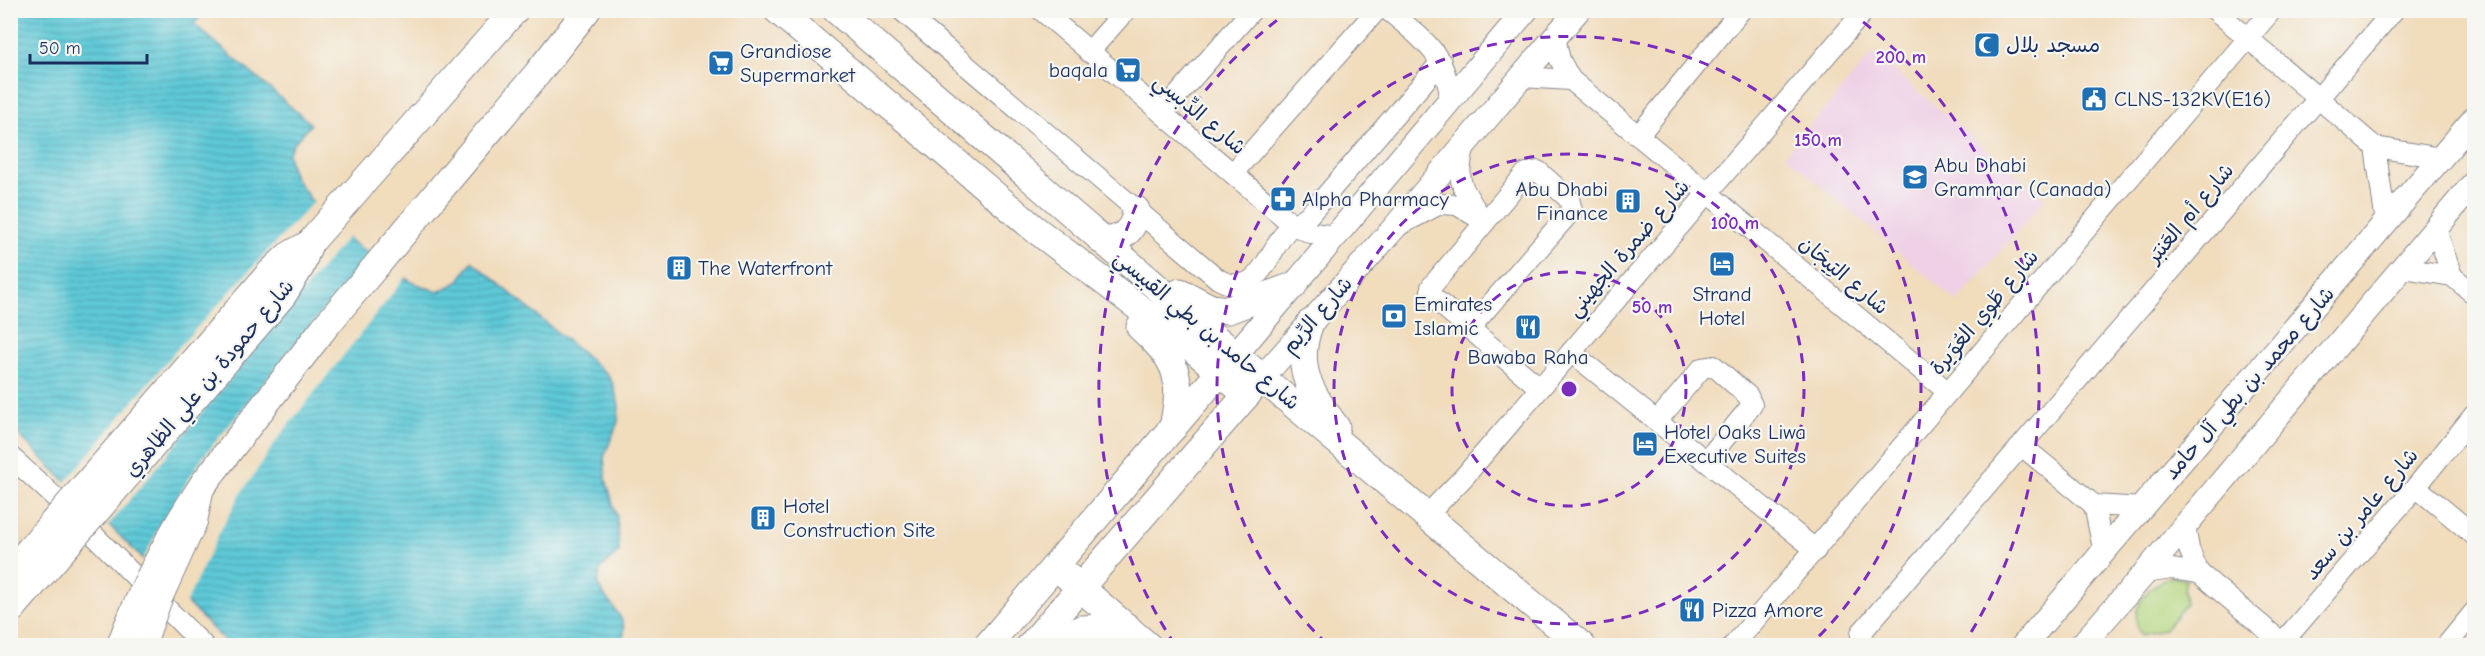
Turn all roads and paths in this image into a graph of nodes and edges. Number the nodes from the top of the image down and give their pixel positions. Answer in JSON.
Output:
{"nodes":[{"id":1,"x":515,"y":10,"type":"edge"},
{"id":2,"x":587,"y":10,"type":"edge"},
{"id":3,"x":603,"y":10,"type":"edge"},
{"id":4,"x":777,"y":10,"type":"edge"},
{"id":5,"x":836,"y":10,"type":"edge"},
{"id":6,"x":902,"y":10,"type":"edge"},
{"id":7,"x":1041,"y":10,"type":"edge"},
{"id":8,"x":1126,"y":10,"type":"edge"},
{"id":9,"x":1252,"y":10,"type":"edge"},
{"id":10,"x":1377,"y":10,"type":"edge"},
{"id":11,"x":1388,"y":10,"type":"edge"},
{"id":12,"x":1527,"y":10,"type":"edge"},
{"id":13,"x":1578,"y":10,"type":"edge"},
{"id":14,"x":1741,"y":10,"type":"edge"},
{"id":15,"x":1865,"y":10,"type":"edge"},
{"id":16,"x":2215,"y":10,"type":"edge"},
{"id":17,"x":2272,"y":10,"type":"edge"},
{"id":18,"x":2394,"y":10,"type":"edge"},
{"id":19,"x":1556,"y":37,"type":"junction"},
{"id":20,"x":2248,"y":39,"type":"junction"},
{"id":21,"x":1089,"y":52,"type":"junction"},
{"id":22,"x":1441,"y":62,"type":"junction"},
{"id":23,"x":537,"y":74,"type":"junction"},
{"id":24,"x":1521,"y":77,"type":"junction"},
{"id":25,"x":1571,"y":80,"type":"junction"},
{"id":26,"x":2317,"y":100,"type":"junction"},
{"id":27,"x":1450,"y":101,"type":"junction"},
{"id":28,"x":1162,"y":113,"type":"junction"},
{"id":29,"x":2475,"y":119,"type":"edge"},
{"id":30,"x":1638,"y":136,"type":"junction"},
{"id":31,"x":1466,"y":142,"type":"junction"},
{"id":32,"x":2375,"y":147,"type":"junction"},
{"id":33,"x":2442,"y":158,"type":"junction"},
{"id":34,"x":1233,"y":173,"type":"junction"},
{"id":35,"x":2473,"y":186,"type":"edge"},
{"id":36,"x":1708,"y":193,"type":"junction"},
{"id":37,"x":1136,"y":210,"type":"junction"},
{"id":38,"x":1485,"y":222,"type":"junction"},
{"id":39,"x":2386,"y":223,"type":"junction"},
{"id":40,"x":1293,"y":225,"type":"junction"},
{"id":41,"x":1394,"y":228,"type":"junction"},
{"id":42,"x":2436,"y":229,"type":"junction"},
{"id":43,"x":1036,"y":230,"type":"junction"},
{"id":44,"x":1338,"y":236,"type":"junction"},
{"id":45,"x":1101,"y":240,"type":"junction"},
{"id":46,"x":309,"y":244,"type":"junction"},
{"id":47,"x":2403,"y":268,"type":"junction"},
{"id":48,"x":2452,"y":276,"type":"junction"},
{"id":49,"x":1293,"y":286,"type":"junction"},
{"id":50,"x":1164,"y":291,"type":"junction"},
{"id":51,"x":2475,"y":294,"type":"edge"},
{"id":52,"x":1310,"y":323,"type":"junction"},
{"id":53,"x":1470,"y":328,"type":"junction"},
{"id":54,"x":1570,"y":352,"type":"junction"},
{"id":55,"x":1228,"y":363,"type":"junction"},
{"id":56,"x":1255,"y":387,"type":"junction"},
{"id":57,"x":1540,"y":388,"type":"junction"},
{"id":58,"x":1948,"y":392,"type":"junction"},
{"id":59,"x":2475,"y":415,"type":"edge"},
{"id":60,"x":1657,"y":421,"type":"junction"},
{"id":61,"x":1173,"y":428,"type":"junction"},
{"id":62,"x":2023,"y":447,"type":"junction"},
{"id":63,"x":10,"y":456,"type":"edge"},
{"id":64,"x":1362,"y":461,"type":"junction"},
{"id":65,"x":1706,"y":461,"type":"junction"},
{"id":66,"x":204,"y":483,"type":"junction"},
{"id":67,"x":2416,"y":487,"type":"junction"},
{"id":68,"x":2094,"y":505,"type":"junction"},
{"id":69,"x":2143,"y":508,"type":"junction"},
{"id":70,"x":71,"y":512,"type":"junction"},
{"id":71,"x":1426,"y":516,"type":"junction"},
{"id":72,"x":2185,"y":526,"type":"junction"},
{"id":73,"x":2475,"y":535,"type":"edge"},
{"id":74,"x":1816,"y":550,"type":"junction"},
{"id":75,"x":2104,"y":553,"type":"junction"},
{"id":76,"x":1055,"y":566,"type":"junction"},
{"id":77,"x":10,"y":572,"type":"edge"},
{"id":78,"x":2145,"y":573,"type":"junction"},
{"id":79,"x":2199,"y":573,"type":"junction"},
{"id":80,"x":10,"y":582,"type":"edge"},
{"id":81,"x":1080,"y":587,"type":"junction"},
{"id":82,"x":10,"y":611,"type":"edge"},
{"id":83,"x":2475,"y":612,"type":"edge"},
{"id":84,"x":1127,"y":627,"type":"junction"},
{"id":85,"x":2455,"y":642,"type":"edge"},
{"id":86,"x":2284,"y":644,"type":"edge"},
{"id":87,"x":120,"y":645,"type":"edge"},
{"id":88,"x":145,"y":645,"type":"edge"},
{"id":89,"x":204,"y":645,"type":"edge"},
{"id":90,"x":987,"y":645,"type":"edge"},
{"id":91,"x":1030,"y":645,"type":"edge"},
{"id":92,"x":1044,"y":645,"type":"edge"},
{"id":93,"x":1148,"y":645,"type":"edge"},
{"id":94,"x":1582,"y":645,"type":"edge"},
{"id":95,"x":1733,"y":645,"type":"edge"},
{"id":96,"x":1861,"y":645,"type":"edge"},
{"id":97,"x":2023,"y":645,"type":"edge"},
{"id":98,"x":2081,"y":645,"type":"edge"}],
"edges":[{"from":1,"to":46,"type":"main road","name":"شارع حمودة بن علي الظاهري"},
{"from":2,"to":23,"type":"main road"},
{"from":3,"to":23,"type":"main road"},
{"from":4,"to":43,"type":"main road","name":"شارع حامد بن بطي القبيسي"},
{"from":5,"to":45,"type":"main road","name":"شارع حامد بن بطي القبيسي"},
{"from":6,"to":37,"type":"street"},
{"from":7,"to":21,"type":"street","name":"شارع الدِّبسِي"},
{"from":8,"to":21,"type":"street"},
{"from":9,"to":28,"type":"street"},
{"from":10,"to":34,"type":"street"},
{"from":11,"to":22,"type":"street"},
{"from":12,"to":27,"type":"street","name":"شارع الرِّيم"},
{"from":13,"to":19,"type":"street","name":"شارع الرِّيم"},
{"from":14,"to":30,"type":"street"},
{"from":15,"to":36,"type":"street","name":"شارع ضمرة الجهيني"},
{"from":16,"to":20,"type":"street"},
{"from":17,"to":20,"type":"street","name":"شارع طَوِي العُوَيرة"},
{"from":18,"to":26,"type":"street","name":"شارع أم العَنبَر"},
{"from":19,"to":24,"type":"street","name":"شارع الرِّيم"},
{"from":19,"to":25,"type":"street","name":"شارع التِيجَان"},
{"from":20,"to":26,"type":"street"},
{"from":20,"to":58,"type":"street","name":"شارع طَوِي العُوَيرة"},
{"from":21,"to":28,"type":"street","name":"شارع الدِّبسِي"},
{"from":22,"to":27,"type":"street"},
{"from":22,"to":40,"type":"street"},
{"from":23,"to":66,"type":"main road"},
{"from":24,"to":25,"type":"street"},
{"from":24,"to":31,"type":"street","name":"شارع الرِّيم"},
{"from":25,"to":30,"type":"street","name":"شارع التِيجَان"},
{"from":26,"to":32,"type":"street"},
{"from":26,"to":62,"type":"street","name":"شارع أم العَنبَر"},
{"from":27,"to":44,"type":"street","name":"شارع الرِّيم"},
{"from":28,"to":34,"type":"street","name":"شارع الدِّبسِي"},
{"from":29,"to":33,"type":"street","name":"شارع محمد بن بطي آل حامد"},
{"from":30,"to":36,"type":"street","name":"شارع التِيجَان"},
{"from":31,"to":38,"type":"street"},
{"from":31,"to":41,"type":"street","name":"شارع الرِّيم"},
{"from":32,"to":33,"type":"street"},
{"from":32,"to":39,"type":"street"},
{"from":33,"to":39,"type":"street","name":"شارع محمد بن بطي آل حامد"},
{"from":34,"to":40,"type":"street","name":"شارع الدِّبسِي"},
{"from":35,"to":42,"type":"street","name":"شارع محمد بن بطي آل حامد"},
{"from":36,"to":54,"type":"street","name":"شارع ضمرة الجهيني"},
{"from":36,"to":58,"type":"street","name":"شارع التِيجَان"},
{"from":37,"to":40,"type":"street"},
{"from":37,"to":45,"type":"main road"},
{"from":38,"to":41,"type":"street"},
{"from":38,"to":53,"type":"street"},
{"from":38,"to":53,"type":"street"},
{"from":39,"to":69,"type":"street","name":"شارع محمد بن بطي آل حامد"},
{"from":40,"to":44,"type":"street","name":"شارع الدِّبسِي"},
{"from":41,"to":52,"type":"street","name":"شارع الرِّيم"},
{"from":42,"to":47,"type":"street","name":"شارع محمد بن بطي آل حامد"},
{"from":42,"to":48,"type":"street"},
{"from":43,"to":55,"type":"main road","name":"شارع حامد بن بطي القبيسي"},
{"from":43,"to":61,"type":"main road"},
{"from":44,"to":49,"type":"street","name":"شارع الرِّيم"},
{"from":45,"to":50,"type":"main road","name":"شارع حامد بن بطي القبيسي"},
{"from":46,"to":77,"type":"main road","bridge":true},
{"from":46,"to":82,"type":"main road","name":"شارع حمودة بن علي الظاهري","bridge":true},
{"from":47,"to":48,"type":"street"},
{"from":47,"to":72,"type":"street","name":"شارع محمد بن بطي آل حامد"},
{"from":48,"to":51,"type":"street"},
{"from":49,"to":50,"type":"main road"},
{"from":49,"to":52,"type":"street"},
{"from":49,"to":55,"type":"street","name":"شارع الرِّيم"},
{"from":50,"to":55,"type":"main road","name":"شارع حامد بن بطي القبيسي"},
{"from":52,"to":56,"type":"street","name":"شارع الرِّيم"},
{"from":52,"to":64,"type":"main road"},
{"from":53,"to":57,"type":"street"},
{"from":54,"to":57,"type":"street","name":"شارع ضمرة الجهيني"},
{"from":54,"to":60,"type":"street"},
{"from":55,"to":56,"type":"main road","name":"شارع حامد بن بطي القبيسي"},
{"from":55,"to":61,"type":"main road","name":"شارع الرِّيم"},
{"from":56,"to":64,"type":"main road","name":"شارع حامد بن بطي القبيسي"},
{"from":56,"to":81,"type":"main road","name":"شارع الرِّيم"},
{"from":57,"to":71,"type":"street","name":"شارع ضمرة الجهيني"},
{"from":58,"to":74,"type":"street","name":"شارع طَوِي العُوَيرة"},
{"from":59,"to":67,"type":"street","name":"شارع عامر بن سعد"},
{"from":60,"to":65,"type":"street"},
{"from":60,"to":65,"type":"street"},
{"from":61,"to":76,"type":"main road","name":"شارع الرِّيم"},
{"from":62,"to":68,"type":"street"},
{"from":62,"to":96,"type":"street","name":"شارع أم العَنبَر"},
{"from":63,"to":70,"type":"street"},
{"from":64,"to":71,"type":"main road","name":"شارع حامد بن بطي القبيسي"},
{"from":65,"to":74,"type":"street"},
{"from":66,"to":87,"type":"main road","bridge":true},
{"from":66,"to":88,"type":"street","bridge":true},
{"from":67,"to":73,"type":"street"},
{"from":67,"to":86,"type":"street","name":"شارع عامر بن سعد"},
{"from":68,"to":69,"type":"street"},
{"from":68,"to":75,"type":"street"},
{"from":69,"to":75,"type":"street","name":"شارع محمد بن بطي آل حامد"},
{"from":70,"to":80,"type":"street"},
{"from":70,"to":89,"type":"street"},
{"from":71,"to":94,"type":"main road","name":"شارع حامد بن بطي القبيسي"},
{"from":72,"to":78,"type":"street","name":"شارع محمد بن بطي آل حامد"},
{"from":72,"to":79,"type":"street"},
{"from":74,"to":95,"type":"street","name":"شارع طَوِي العُوَيرة"},
{"from":75,"to":97,"type":"street","name":"شارع محمد بن بطي آل حامد"},
{"from":76,"to":81,"type":"main road"},
{"from":76,"to":90,"type":"main road","name":"شارع الرِّيم"},
{"from":78,"to":79,"type":"street"},
{"from":78,"to":98,"type":"street","name":"شارع محمد بن بطي آل حامد"},
{"from":79,"to":86,"type":"street"},
{"from":81,"to":84,"type":"main road"},
{"from":81,"to":91,"type":"main road","name":"شارع الرِّيم"},
{"from":83,"to":85,"type":"street"},
{"from":84,"to":92,"type":"main road"},
{"from":84,"to":93,"type":"main road"}]}
